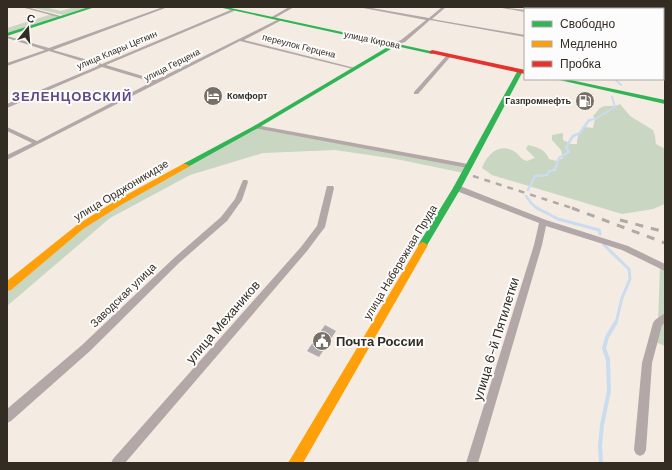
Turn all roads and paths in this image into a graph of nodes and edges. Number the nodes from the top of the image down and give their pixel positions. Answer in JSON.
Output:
{"nodes":[{"id":1,"x":23,"y":7,"type":"edge"},
{"id":2,"x":93,"y":7,"type":"edge"},
{"id":3,"x":166,"y":7,"type":"edge"},
{"id":4,"x":220,"y":7,"type":"edge"},
{"id":5,"x":292,"y":7,"type":"edge"},
{"id":6,"x":360,"y":7,"type":"edge"},
{"id":7,"x":444,"y":7,"type":"edge"},
{"id":8,"x":502,"y":7,"type":"edge"},
{"id":9,"x":233,"y":10,"type":"junction"},
{"id":10,"x":524,"y":11,"type":"edge"},
{"id":11,"x":62,"y":17,"type":"junction"},
{"id":12,"x":276,"y":19,"type":"junction"},
{"id":13,"x":429,"y":20,"type":"junction"},
{"id":14,"x":7,"y":36,"type":"edge"},
{"id":15,"x":524,"y":36,"type":"edge"},
{"id":16,"x":240,"y":40,"type":"junction"},
{"id":17,"x":395,"y":44,"type":"junction"},
{"id":18,"x":49,"y":51,"type":"junction"},
{"id":19,"x":449,"y":56,"type":"junction"},
{"id":20,"x":7,"y":65,"type":"edge"},
{"id":21,"x":100,"y":66,"type":"junction"},
{"id":22,"x":353,"y":68,"type":"junction"},
{"id":23,"x":523,"y":72,"type":"edge"},
{"id":24,"x":563,"y":80,"type":"edge"},
{"id":25,"x":156,"y":82,"type":"junction"},
{"id":26,"x":416,"y":93,"type":"dead end"},
{"id":27,"x":665,"y":102,"type":"edge"},
{"id":28,"x":7,"y":106,"type":"edge"},
{"id":29,"x":256,"y":127,"type":"junction"},
{"id":30,"x":7,"y":129,"type":"edge"},
{"id":31,"x":37,"y":142,"type":"junction"},
{"id":32,"x":7,"y":158,"type":"edge"},
{"id":33,"x":468,"y":166,"type":"junction"},
{"id":34,"x":245,"y":182,"type":"dead end"},
{"id":35,"x":330,"y":188,"type":"dead end"},
{"id":36,"x":457,"y":188,"type":"junction"},
{"id":37,"x":544,"y":222,"type":"junction"},
{"id":38,"x":665,"y":268,"type":"edge"},
{"id":39,"x":7,"y":287,"type":"edge"},
{"id":40,"x":665,"y":317,"type":"edge"},
{"id":41,"x":7,"y":417,"type":"edge"},
{"id":42,"x":640,"y":450,"type":"dead end"},
{"id":43,"x":117,"y":463,"type":"edge"},
{"id":44,"x":295,"y":463,"type":"edge"},
{"id":45,"x":472,"y":463,"type":"edge"}],
"edges":[{"from":1,"to":11,"type":"street"},
{"from":2,"to":11,"type":"main road"},
{"from":3,"to":18,"type":"street"},
{"from":4,"to":9,"type":"main road","name":"улица Кирова"},
{"from":5,"to":12,"type":"street","name":"улица Герцена"},
{"from":6,"to":13,"type":"street"},
{"from":7,"to":13,"type":"street"},
{"from":8,"to":10,"type":"street"},
{"from":9,"to":12,"type":"main road","name":"улица Кирова"},
{"from":9,"to":21,"type":"street","name":"улица Клары Цеткин"},
{"from":11,"to":14,"type":"main road"},
{"from":12,"to":16,"type":"street","name":"улица Герцена"},
{"from":12,"to":17,"type":"main road","name":"улица Кирова"},
{"from":13,"to":15,"type":"street"},
{"from":13,"to":17,"type":"street"},
{"from":14,"to":18,"type":"street"},
{"from":16,"to":22,"type":"street","name":"переулок Герцена"},
{"from":16,"to":25,"type":"street","name":"улица Герцена"},
{"from":17,"to":19,"type":"main road","name":"улица Кирова"},
{"from":17,"to":22,"type":"main road","name":"улица Орджоникидзе"},
{"from":18,"to":20,"type":"street"},
{"from":18,"to":21,"type":"street"},
{"from":19,"to":23,"type":"main road","name":"улица Кирова"},
{"from":19,"to":26,"type":"street"},
{"from":21,"to":25,"type":"street"},
{"from":21,"to":28,"type":"street","name":"улица Клары Цеткин"},
{"from":22,"to":29,"type":"main road","name":"улица Орджоникидзе"},
{"from":23,"to":33,"type":"main road","name":"улица Набережная Пруда"},
{"from":24,"to":27,"type":"main road"},
{"from":25,"to":31,"type":"street","name":"улица Герцена"},
{"from":29,"to":33,"type":"street"},
{"from":29,"to":39,"type":"main road","name":"улица Орджоникидзе"},
{"from":30,"to":31,"type":"street"},
{"from":31,"to":32,"type":"street","name":"улица Герцена"},
{"from":33,"to":36,"type":"main road","name":"улица Набережная Пруда"},
{"from":34,"to":41,"type":"street","name":"Заводская улица"},
{"from":35,"to":43,"type":"street","name":"улица Механиков"},
{"from":36,"to":37,"type":"street"},
{"from":36,"to":44,"type":"main road","name":"улица Набережная Пруда"},
{"from":37,"to":38,"type":"street"},
{"from":37,"to":45,"type":"street","name":"улица 6-й Пятилетки"},
{"from":40,"to":42,"type":"street"}]}
